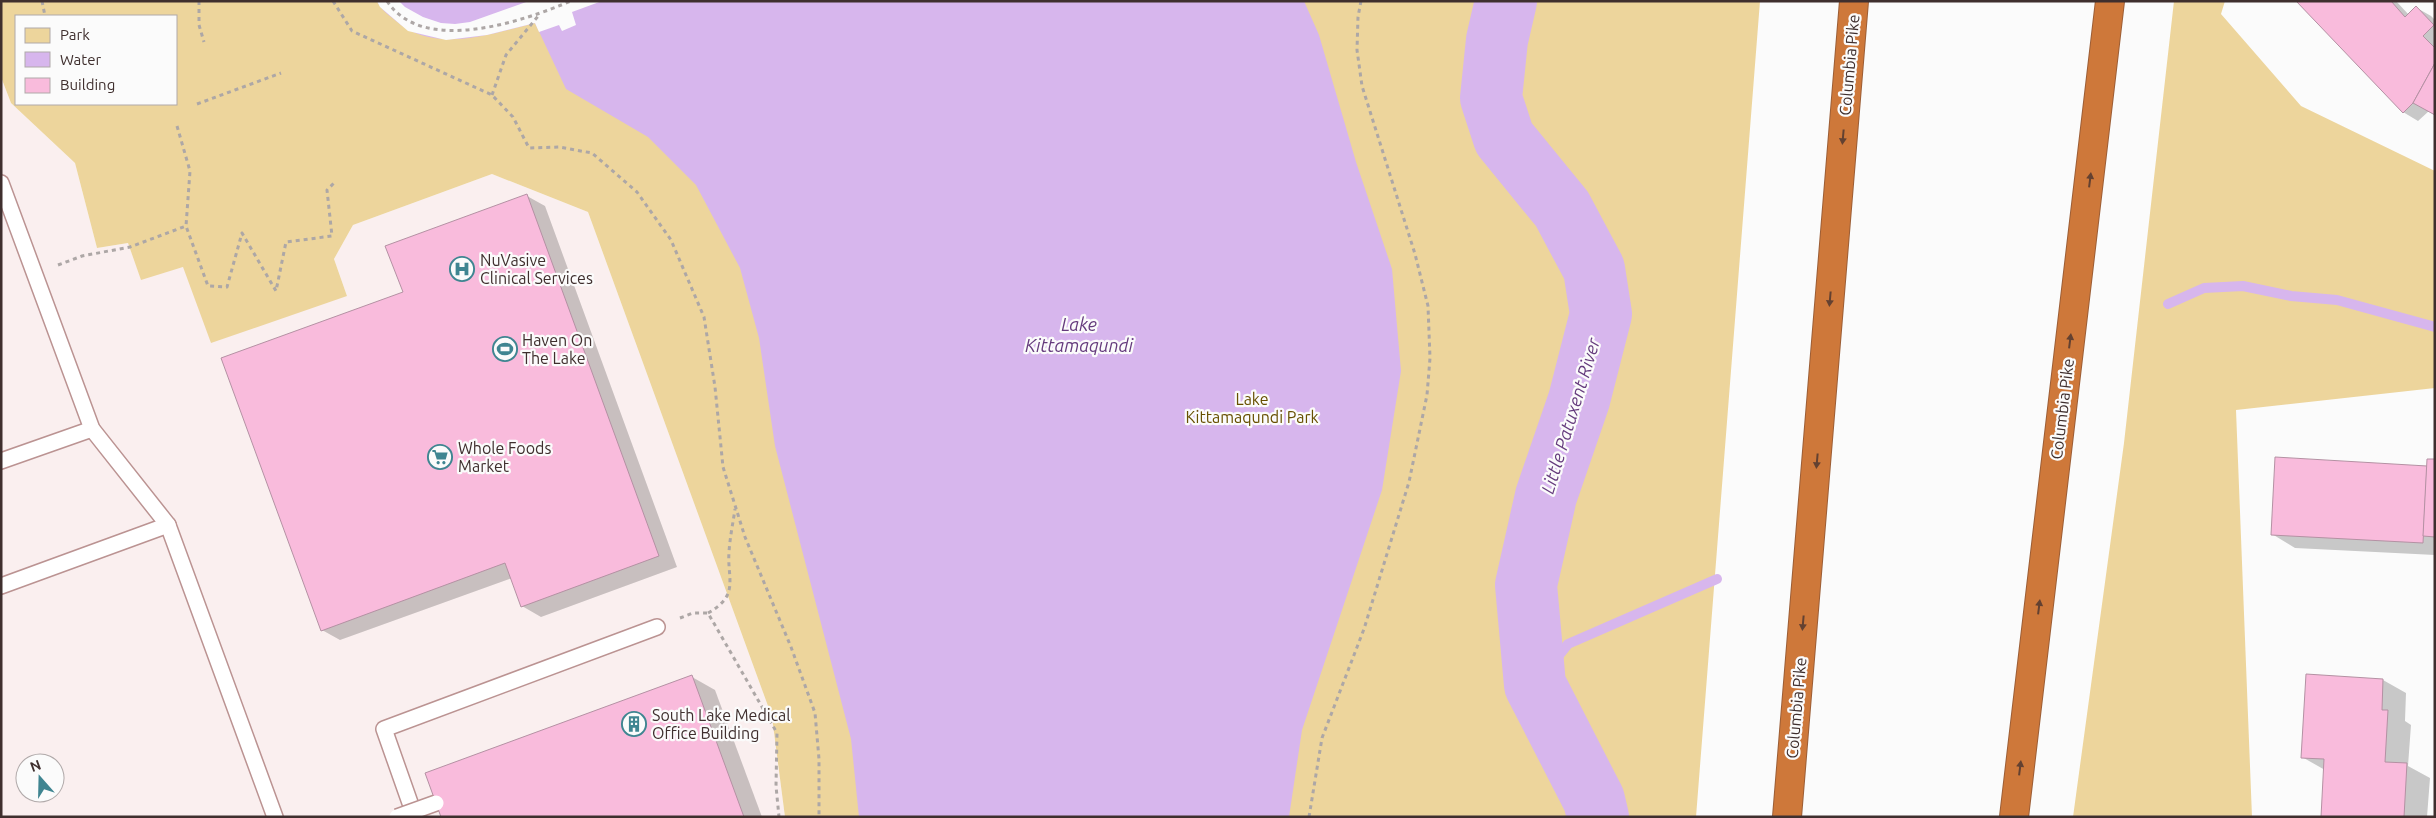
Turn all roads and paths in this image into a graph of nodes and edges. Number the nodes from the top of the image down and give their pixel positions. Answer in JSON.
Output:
{"nodes":[{"id":1,"x":42,"y":1,"type":"edge"},
{"id":2,"x":199,"y":1,"type":"edge"},
{"id":3,"x":333,"y":1,"type":"edge"},
{"id":4,"x":387,"y":1,"type":"edge"},
{"id":5,"x":572,"y":1,"type":"edge"},
{"id":6,"x":1361,"y":1,"type":"edge"},
{"id":7,"x":1854,"y":1,"type":"edge"},
{"id":8,"x":2110,"y":1,"type":"edge"},
{"id":9,"x":539,"y":14,"type":"junction"},
{"id":10,"x":45,"y":15,"type":"edge"},
{"id":11,"x":204,"y":42,"type":"dead end"},
{"id":12,"x":281,"y":73,"type":"dead end"},
{"id":13,"x":492,"y":95,"type":"junction"},
{"id":14,"x":197,"y":104,"type":"dead end"},
{"id":15,"x":177,"y":126,"type":"dead end"},
{"id":16,"x":336,"y":181,"type":"dead end"},
{"id":17,"x":1,"y":183,"type":"edge"},
{"id":18,"x":186,"y":226,"type":"junction"},
{"id":19,"x":34,"y":273,"type":"junction"},
{"id":20,"x":92,"y":429,"type":"junction"},
{"id":21,"x":1,"y":461,"type":"edge"},
{"id":22,"x":735,"y":506,"type":"junction"},
{"id":23,"x":168,"y":525,"type":"junction"},
{"id":24,"x":1,"y":586,"type":"edge"},
{"id":25,"x":708,"y":613,"type":"junction"},
{"id":26,"x":657,"y":626,"type":"joint"},
{"id":27,"x":436,"y":803,"type":"dead end"},
{"id":28,"x":275,"y":817,"type":"edge"},
{"id":29,"x":397,"y":817,"type":"edge"},
{"id":30,"x":415,"y":817,"type":"edge"},
{"id":31,"x":780,"y":817,"type":"edge"},
{"id":32,"x":819,"y":817,"type":"edge"},
{"id":33,"x":1309,"y":817,"type":"edge"},
{"id":34,"x":1787,"y":817,"type":"edge"},
{"id":35,"x":2014,"y":817,"type":"edge"}],
"edges":[{"from":1,"to":10,"type":"path"},
{"from":2,"to":11,"type":"path"},
{"from":3,"to":13,"type":"path"},
{"from":4,"to":9,"type":"path"},
{"from":5,"to":9,"type":"path"},
{"from":6,"to":33,"type":"path"},
{"from":7,"to":34,"type":"highway","name":"Columbia Pike","one_way":true},
{"from":35,"to":8,"type":"highway","name":"Columbia Pike","one_way":true},
{"from":9,"to":13,"type":"path"},
{"from":12,"to":14,"type":"path"},
{"from":13,"to":22,"type":"path"},
{"from":15,"to":18,"type":"path"},
{"from":16,"to":18,"type":"path"},
{"from":17,"to":19,"type":"lane"},
{"from":18,"to":19,"type":"path"},
{"from":19,"to":20,"type":"lane"},
{"from":20,"to":21,"type":"lane"},
{"from":20,"to":23,"type":"lane"},
{"from":22,"to":25,"type":"path"},
{"from":22,"to":32,"type":"path"},
{"from":23,"to":24,"type":"lane"},
{"from":23,"to":28,"type":"lane"},
{"from":25,"to":26,"type":"path"},
{"from":25,"to":31,"type":"path"},
{"from":26,"to":30,"type":"lane"},
{"from":27,"to":29,"type":"lane","bridge":true}]}
